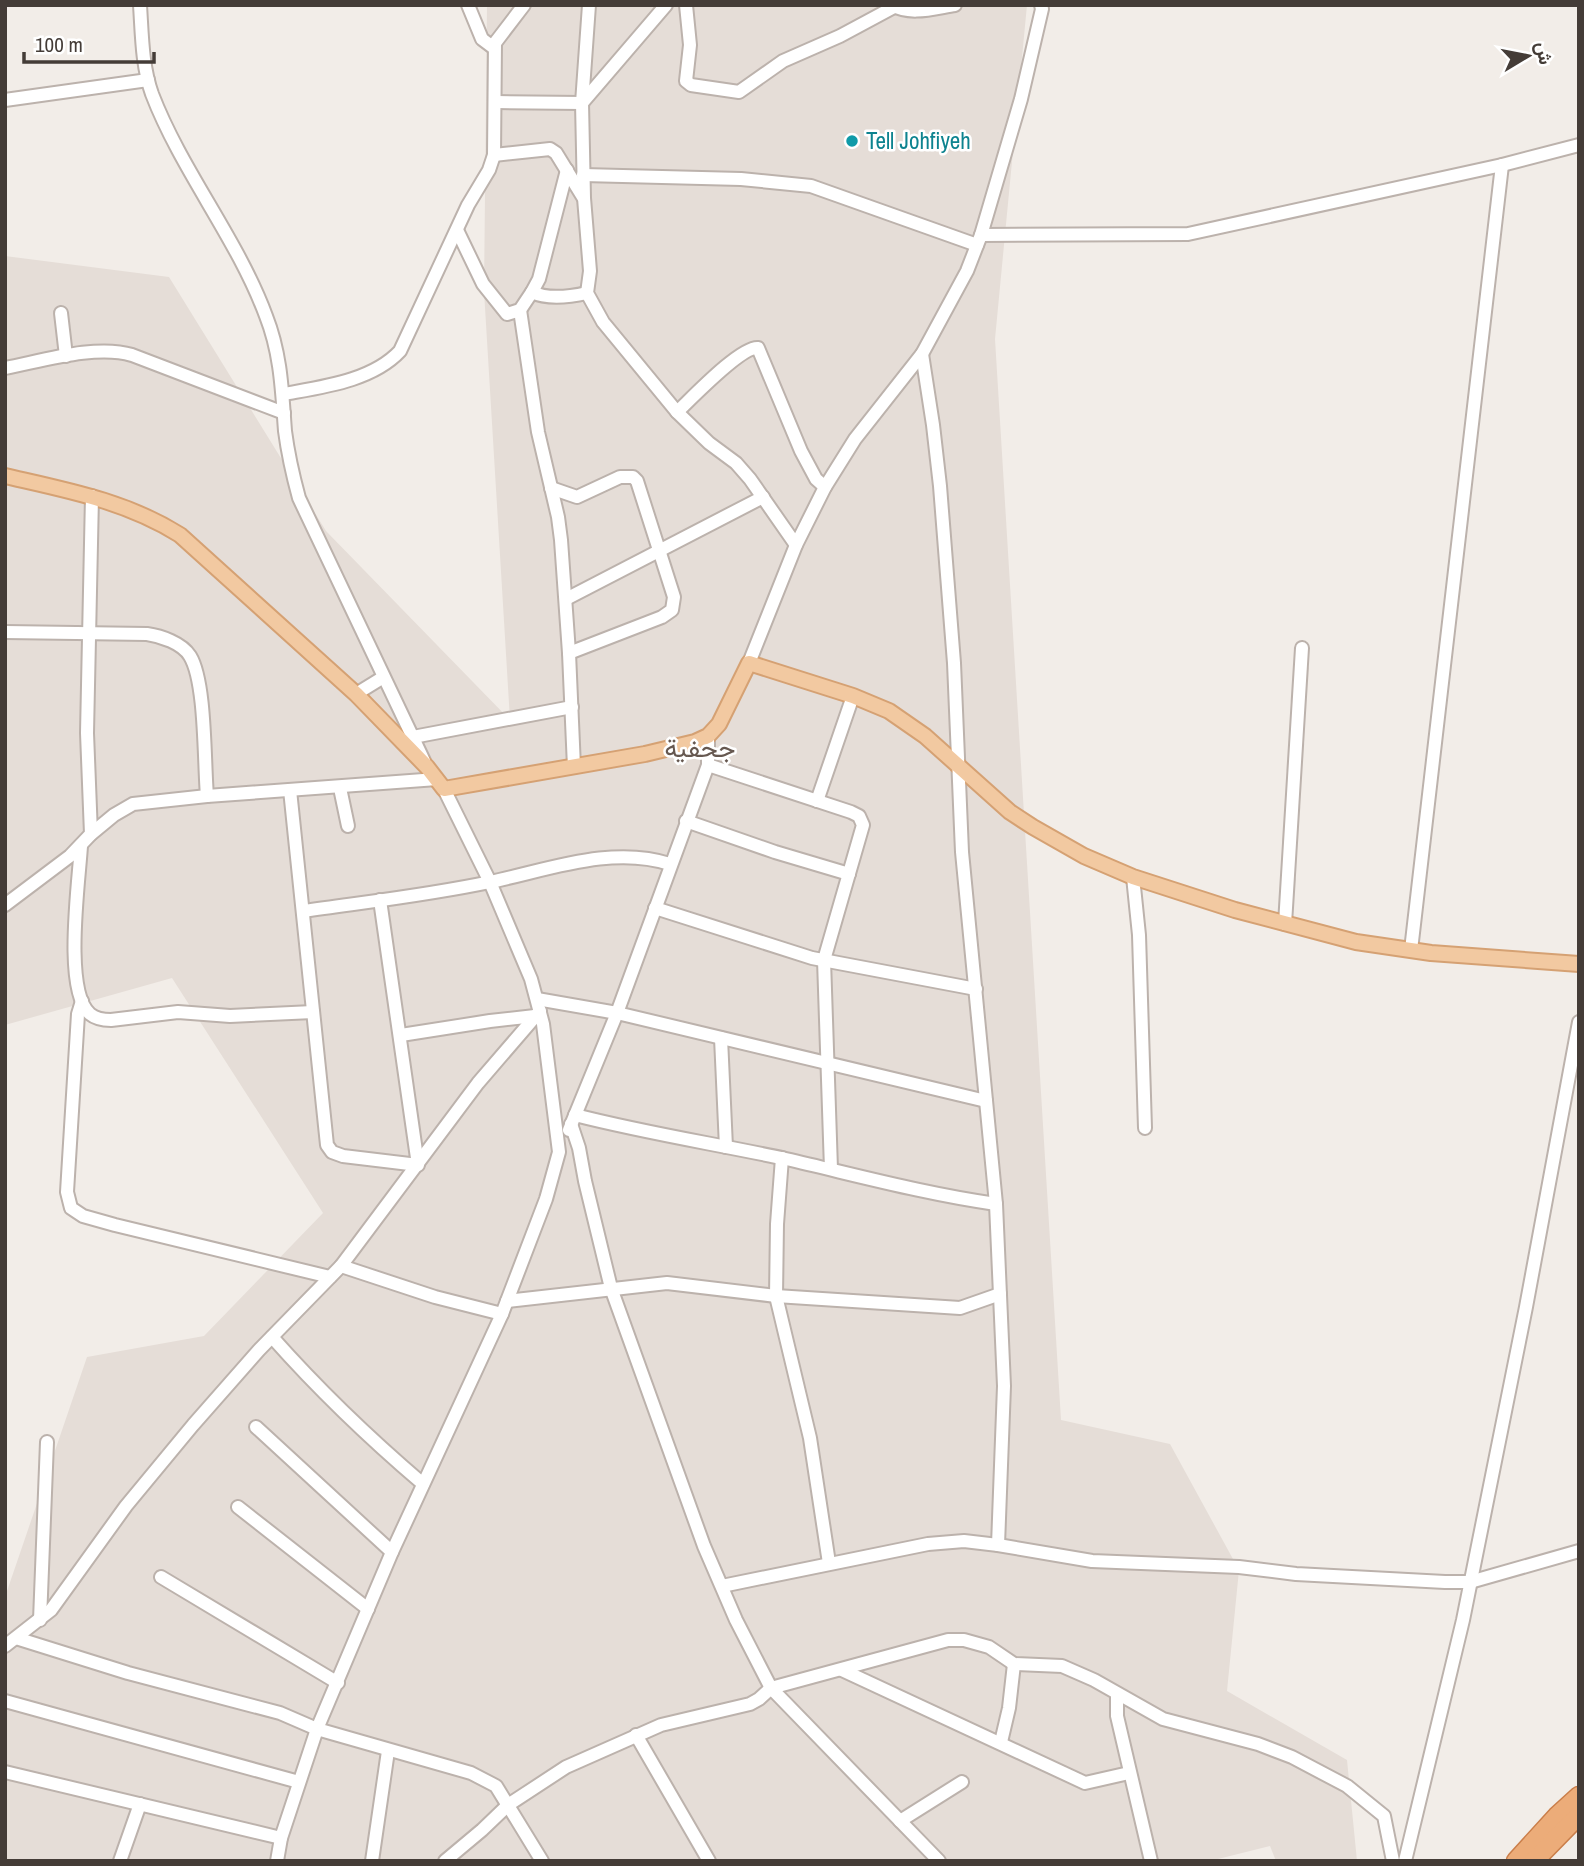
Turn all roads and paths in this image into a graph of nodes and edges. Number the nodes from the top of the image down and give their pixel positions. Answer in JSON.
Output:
{"nodes":[{"id":1,"x":140,"y":5,"type":"edge"},
{"id":2,"x":468,"y":5,"type":"edge"},
{"id":3,"x":524,"y":5,"type":"edge"},
{"id":4,"x":589,"y":5,"type":"edge"},
{"id":5,"x":666,"y":5,"type":"edge"},
{"id":6,"x":686,"y":5,"type":"edge"},
{"id":7,"x":955,"y":5,"type":"edge"},
{"id":8,"x":1041,"y":5,"type":"edge"},
{"id":9,"x":893,"y":6,"type":"edge"},
{"id":10,"x":494,"y":48,"type":"junction"},
{"id":11,"x":148,"y":80,"type":"junction"},
{"id":12,"x":5,"y":100,"type":"edge"},
{"id":13,"x":496,"y":102,"type":"junction"},
{"id":14,"x":582,"y":103,"type":"junction"},
{"id":15,"x":1579,"y":145,"type":"edge"},
{"id":16,"x":494,"y":155,"type":"junction"},
{"id":17,"x":1502,"y":165,"type":"junction"},
{"id":18,"x":567,"y":170,"type":"junction"},
{"id":19,"x":583,"y":175,"type":"junction"},
{"id":20,"x":583,"y":198,"type":"junction"},
{"id":21,"x":457,"y":230,"type":"junction"},
{"id":22,"x":979,"y":240,"type":"junction"},
{"id":23,"x":532,"y":292,"type":"junction"},
{"id":24,"x":587,"y":293,"type":"junction"},
{"id":25,"x":520,"y":310,"type":"junction"},
{"id":26,"x":61,"y":313,"type":"dead end"},
{"id":27,"x":922,"y":354,"type":"junction"},
{"id":28,"x":66,"y":356,"type":"junction"},
{"id":29,"x":5,"y":368,"type":"edge"},
{"id":30,"x":284,"y":394,"type":"junction"},
{"id":31,"x":677,"y":412,"type":"junction"},
{"id":32,"x":284,"y":413,"type":"junction"},
{"id":33,"x":5,"y":476,"type":"edge"},
{"id":34,"x":825,"y":487,"type":"junction"},
{"id":35,"x":551,"y":488,"type":"junction"},
{"id":36,"x":92,"y":496,"type":"junction"},
{"id":37,"x":763,"y":497,"type":"junction"},
{"id":38,"x":796,"y":545,"type":"junction"},
{"id":39,"x":660,"y":550,"type":"junction"},
{"id":40,"x":566,"y":599,"type":"junction"},
{"id":41,"x":5,"y":632,"type":"edge"},
{"id":42,"x":89,"y":634,"type":"junction"},
{"id":43,"x":1301,"y":648,"type":"dead end"},
{"id":44,"x":569,"y":653,"type":"junction"},
{"id":45,"x":749,"y":663,"type":"junction"},
{"id":46,"x":382,"y":678,"type":"junction"},
{"id":47,"x":356,"y":694,"type":"junction"},
{"id":48,"x":853,"y":696,"type":"junction"},
{"id":49,"x":572,"y":708,"type":"junction"},
{"id":50,"x":708,"y":736,"type":"junction"},
{"id":51,"x":413,"y":737,"type":"junction"},
{"id":52,"x":957,"y":763,"type":"junction"},
{"id":53,"x":708,"y":765,"type":"junction"},
{"id":54,"x":427,"y":767,"type":"junction"},
{"id":55,"x":574,"y":767,"type":"junction"},
{"id":56,"x":441,"y":784,"type":"junction"},
{"id":57,"x":340,"y":788,"type":"junction"},
{"id":58,"x":290,"y":790,"type":"junction"},
{"id":59,"x":206,"y":796,"type":"junction"},
{"id":60,"x":817,"y":801,"type":"junction"},
{"id":61,"x":686,"y":821,"type":"junction"},
{"id":62,"x":348,"y":826,"type":"dead end"},
{"id":63,"x":91,"y":834,"type":"junction"},
{"id":64,"x":81,"y":846,"type":"junction"},
{"id":65,"x":670,"y":864,"type":"junction"},
{"id":66,"x":849,"y":874,"type":"junction"},
{"id":67,"x":1133,"y":877,"type":"junction"},
{"id":68,"x":489,"y":882,"type":"junction"},
{"id":69,"x":380,"y":900,"type":"junction"},
{"id":70,"x":5,"y":905,"type":"edge"},
{"id":71,"x":655,"y":908,"type":"junction"},
{"id":72,"x":304,"y":911,"type":"junction"},
{"id":73,"x":1285,"y":924,"type":"junction"},
{"id":74,"x":1411,"y":950,"type":"junction"},
{"id":75,"x":824,"y":960,"type":"junction"},
{"id":76,"x":1579,"y":964,"type":"edge"},
{"id":77,"x":976,"y":989,"type":"junction"},
{"id":78,"x":82,"y":1001,"type":"junction"},
{"id":79,"x":537,"y":1009,"type":"junction"},
{"id":80,"x":313,"y":1012,"type":"junction"},
{"id":81,"x":617,"y":1013,"type":"junction"},
{"id":82,"x":1579,"y":1022,"type":"edge"},
{"id":83,"x":401,"y":1035,"type":"junction"},
{"id":84,"x":721,"y":1038,"type":"junction"},
{"id":85,"x":827,"y":1063,"type":"junction"},
{"id":86,"x":986,"y":1101,"type":"junction"},
{"id":87,"x":573,"y":1120,"type":"junction"},
{"id":88,"x":1146,"y":1128,"type":"dead end"},
{"id":89,"x":726,"y":1147,"type":"junction"},
{"id":90,"x":559,"y":1152,"type":"junction"},
{"id":91,"x":782,"y":1158,"type":"junction"},
{"id":92,"x":418,"y":1165,"type":"junction"},
{"id":93,"x":831,"y":1169,"type":"junction"},
{"id":94,"x":996,"y":1205,"type":"junction"},
{"id":95,"x":341,"y":1266,"type":"junction"},
{"id":96,"x":330,"y":1277,"type":"junction"},
{"id":97,"x":611,"y":1288,"type":"junction"},
{"id":98,"x":1000,"y":1294,"type":"junction"},
{"id":99,"x":776,"y":1296,"type":"junction"},
{"id":100,"x":507,"y":1301,"type":"junction"},
{"id":101,"x":502,"y":1314,"type":"junction"},
{"id":102,"x":272,"y":1337,"type":"junction"},
{"id":103,"x":256,"y":1427,"type":"dead end"},
{"id":104,"x":47,"y":1442,"type":"dead end"},
{"id":105,"x":423,"y":1483,"type":"junction"},
{"id":106,"x":238,"y":1507,"type":"dead end"},
{"id":107,"x":998,"y":1545,"type":"junction"},
{"id":108,"x":1579,"y":1551,"type":"edge"},
{"id":109,"x":392,"y":1552,"type":"junction"},
{"id":110,"x":829,"y":1563,"type":"junction"},
{"id":111,"x":161,"y":1577,"type":"dead end"},
{"id":112,"x":1470,"y":1582,"type":"junction"},
{"id":113,"x":722,"y":1586,"type":"junction"},
{"id":114,"x":368,"y":1609,"type":"junction"},
{"id":115,"x":40,"y":1620,"type":"junction"},
{"id":116,"x":11,"y":1642,"type":"edge"},
{"id":117,"x":1014,"y":1664,"type":"junction"},
{"id":118,"x":842,"y":1670,"type":"junction"},
{"id":119,"x":338,"y":1683,"type":"junction"},
{"id":120,"x":771,"y":1688,"type":"junction"},
{"id":121,"x":1117,"y":1694,"type":"junction"},
{"id":122,"x":5,"y":1701,"type":"edge"},
{"id":123,"x":317,"y":1729,"type":"junction"},
{"id":124,"x":636,"y":1735,"type":"junction"},
{"id":125,"x":1001,"y":1742,"type":"junction"},
{"id":126,"x":388,"y":1751,"type":"junction"},
{"id":127,"x":5,"y":1772,"type":"edge"},
{"id":128,"x":1129,"y":1773,"type":"junction"},
{"id":129,"x":299,"y":1782,"type":"junction"},
{"id":130,"x":962,"y":1782,"type":"dead end"},
{"id":131,"x":1579,"y":1796,"type":"edge"},
{"id":132,"x":140,"y":1804,"type":"junction"},
{"id":133,"x":508,"y":1805,"type":"junction"},
{"id":134,"x":1579,"y":1815,"type":"edge"},
{"id":135,"x":900,"y":1821,"type":"junction"},
{"id":136,"x":281,"y":1838,"type":"junction"},
{"id":137,"x":1148,"y":1860,"type":"edge"},
{"id":138,"x":120,"y":1861,"type":"edge"},
{"id":139,"x":277,"y":1861,"type":"edge"},
{"id":140,"x":372,"y":1861,"type":"edge"},
{"id":141,"x":445,"y":1861,"type":"edge"},
{"id":142,"x":542,"y":1861,"type":"edge"},
{"id":143,"x":709,"y":1861,"type":"edge"},
{"id":144,"x":939,"y":1861,"type":"edge"},
{"id":145,"x":1393,"y":1861,"type":"edge"},
{"id":146,"x":1405,"y":1861,"type":"edge"},
{"id":147,"x":1516,"y":1861,"type":"edge"},
{"id":148,"x":1534,"y":1861,"type":"edge"}],
"edges":[{"from":1,"to":11,"type":"street"},
{"from":2,"to":10,"type":"street"},
{"from":3,"to":10,"type":"street"},
{"from":4,"to":14,"type":"street"},
{"from":5,"to":14,"type":"street"},
{"from":6,"to":9,"type":"street"},
{"from":7,"to":9,"type":"street"},
{"from":8,"to":22,"type":"street"},
{"from":10,"to":13,"type":"street"},
{"from":11,"to":12,"type":"street"},
{"from":11,"to":30,"type":"street"},
{"from":13,"to":14,"type":"street"},
{"from":13,"to":16,"type":"street"},
{"from":14,"to":19,"type":"street"},
{"from":15,"to":17,"type":"street"},
{"from":16,"to":18,"type":"street"},
{"from":16,"to":21,"type":"street"},
{"from":17,"to":22,"type":"street"},
{"from":17,"to":74,"type":"street"},
{"from":18,"to":20,"type":"street"},
{"from":18,"to":23,"type":"street"},
{"from":19,"to":20,"type":"street"},
{"from":19,"to":22,"type":"street"},
{"from":20,"to":24,"type":"street"},
{"from":21,"to":25,"type":"street"},
{"from":21,"to":30,"type":"street"},
{"from":22,"to":27,"type":"street"},
{"from":23,"to":24,"type":"street"},
{"from":23,"to":25,"type":"street"},
{"from":24,"to":31,"type":"street"},
{"from":25,"to":35,"type":"street"},
{"from":26,"to":28,"type":"street"},
{"from":27,"to":34,"type":"street"},
{"from":27,"to":52,"type":"street"},
{"from":28,"to":29,"type":"street"},
{"from":28,"to":32,"type":"street"},
{"from":30,"to":32,"type":"street"},
{"from":31,"to":34,"type":"street"},
{"from":31,"to":37,"type":"street"},
{"from":32,"to":46,"type":"street"},
{"from":33,"to":36,"type":"main road"},
{"from":34,"to":38,"type":"street"},
{"from":35,"to":39,"type":"street"},
{"from":35,"to":40,"type":"street"},
{"from":36,"to":42,"type":"street"},
{"from":36,"to":47,"type":"main road"},
{"from":37,"to":38,"type":"street"},
{"from":37,"to":39,"type":"street"},
{"from":38,"to":45,"type":"street"},
{"from":39,"to":40,"type":"street"},
{"from":39,"to":44,"type":"street"},
{"from":40,"to":44,"type":"street"},
{"from":41,"to":42,"type":"street"},
{"from":42,"to":59,"type":"street"},
{"from":42,"to":63,"type":"street"},
{"from":43,"to":73,"type":"street"},
{"from":44,"to":49,"type":"street"},
{"from":45,"to":48,"type":"main road"},
{"from":45,"to":50,"type":"main road"},
{"from":46,"to":47,"type":"street"},
{"from":46,"to":51,"type":"street"},
{"from":47,"to":54,"type":"main road"},
{"from":48,"to":52,"type":"main road"},
{"from":48,"to":60,"type":"street"},
{"from":49,"to":51,"type":"street"},
{"from":49,"to":55,"type":"street"},
{"from":50,"to":53,"type":"street"},
{"from":50,"to":55,"type":"main road"},
{"from":51,"to":54,"type":"street"},
{"from":52,"to":67,"type":"main road"},
{"from":52,"to":77,"type":"street"},
{"from":53,"to":60,"type":"street"},
{"from":53,"to":61,"type":"street"},
{"from":54,"to":56,"type":"main road"},
{"from":55,"to":56,"type":"main road"},
{"from":56,"to":57,"type":"street"},
{"from":56,"to":68,"type":"street"},
{"from":57,"to":58,"type":"street"},
{"from":57,"to":62,"type":"street"},
{"from":58,"to":59,"type":"street"},
{"from":58,"to":72,"type":"street"},
{"from":59,"to":63,"type":"street"},
{"from":60,"to":66,"type":"street"},
{"from":61,"to":65,"type":"street"},
{"from":61,"to":66,"type":"street"},
{"from":63,"to":64,"type":"street"},
{"from":64,"to":70,"type":"street"},
{"from":64,"to":78,"type":"street"},
{"from":65,"to":68,"type":"street"},
{"from":65,"to":71,"type":"street"},
{"from":66,"to":75,"type":"street"},
{"from":67,"to":73,"type":"main road"},
{"from":67,"to":88,"type":"street"},
{"from":68,"to":69,"type":"street"},
{"from":68,"to":79,"type":"street"},
{"from":69,"to":72,"type":"street"},
{"from":69,"to":83,"type":"street"},
{"from":71,"to":75,"type":"street"},
{"from":71,"to":81,"type":"street"},
{"from":72,"to":80,"type":"street"},
{"from":73,"to":74,"type":"main road"},
{"from":74,"to":76,"type":"main road"},
{"from":75,"to":77,"type":"street"},
{"from":75,"to":85,"type":"street"},
{"from":77,"to":86,"type":"street"},
{"from":78,"to":80,"type":"street"},
{"from":78,"to":96,"type":"street"},
{"from":79,"to":81,"type":"street"},
{"from":79,"to":83,"type":"street"},
{"from":79,"to":90,"type":"street"},
{"from":79,"to":92,"type":"street"},
{"from":80,"to":92,"type":"street"},
{"from":81,"to":84,"type":"street"},
{"from":81,"to":87,"type":"street"},
{"from":82,"to":112,"type":"street"},
{"from":83,"to":92,"type":"street"},
{"from":84,"to":85,"type":"street"},
{"from":84,"to":89,"type":"street"},
{"from":85,"to":86,"type":"street"},
{"from":85,"to":93,"type":"street"},
{"from":86,"to":94,"type":"street"},
{"from":87,"to":89,"type":"street"},
{"from":87,"to":90,"type":"street"},
{"from":87,"to":97,"type":"street"},
{"from":89,"to":91,"type":"street"},
{"from":90,"to":100,"type":"street"},
{"from":91,"to":93,"type":"street"},
{"from":91,"to":99,"type":"street"},
{"from":92,"to":95,"type":"street"},
{"from":93,"to":94,"type":"street"},
{"from":94,"to":98,"type":"street"},
{"from":95,"to":96,"type":"street"},
{"from":95,"to":101,"type":"street"},
{"from":96,"to":102,"type":"street"},
{"from":97,"to":99,"type":"street"},
{"from":97,"to":100,"type":"street"},
{"from":97,"to":113,"type":"street"},
{"from":98,"to":99,"type":"street"},
{"from":98,"to":107,"type":"street"},
{"from":99,"to":110,"type":"street"},
{"from":100,"to":101,"type":"street"},
{"from":101,"to":105,"type":"street"},
{"from":102,"to":105,"type":"street"},
{"from":102,"to":115,"type":"street"},
{"from":103,"to":109,"type":"street"},
{"from":104,"to":115,"type":"street"},
{"from":105,"to":109,"type":"street"},
{"from":106,"to":114,"type":"street"},
{"from":107,"to":110,"type":"street"},
{"from":107,"to":112,"type":"street"},
{"from":108,"to":112,"type":"street"},
{"from":109,"to":114,"type":"street"},
{"from":110,"to":113,"type":"street"},
{"from":111,"to":119,"type":"street"},
{"from":112,"to":146,"type":"street"},
{"from":113,"to":120,"type":"street"},
{"from":114,"to":119,"type":"street"},
{"from":115,"to":116,"type":"street"},
{"from":116,"to":123,"type":"street"},
{"from":117,"to":118,"type":"street"},
{"from":117,"to":121,"type":"street"},
{"from":117,"to":125,"type":"street"},
{"from":118,"to":120,"type":"street"},
{"from":118,"to":125,"type":"street"},
{"from":119,"to":123,"type":"street"},
{"from":120,"to":124,"type":"street"},
{"from":120,"to":135,"type":"street"},
{"from":121,"to":128,"type":"street"},
{"from":121,"to":145,"type":"street"},
{"from":122,"to":129,"type":"street"},
{"from":123,"to":126,"type":"street"},
{"from":123,"to":129,"type":"street"},
{"from":124,"to":133,"type":"street"},
{"from":124,"to":143,"type":"street"},
{"from":125,"to":128,"type":"street"},
{"from":126,"to":133,"type":"street"},
{"from":126,"to":140,"type":"street"},
{"from":127,"to":132,"type":"street"},
{"from":128,"to":137,"type":"street"},
{"from":129,"to":136,"type":"street"},
{"from":130,"to":135,"type":"street"},
{"from":131,"to":147,"type":"highway"},
{"from":132,"to":136,"type":"street"},
{"from":132,"to":138,"type":"street"},
{"from":133,"to":141,"type":"street"},
{"from":133,"to":142,"type":"street"},
{"from":134,"to":148,"type":"highway"},
{"from":135,"to":144,"type":"street"},
{"from":136,"to":139,"type":"street"}]}
